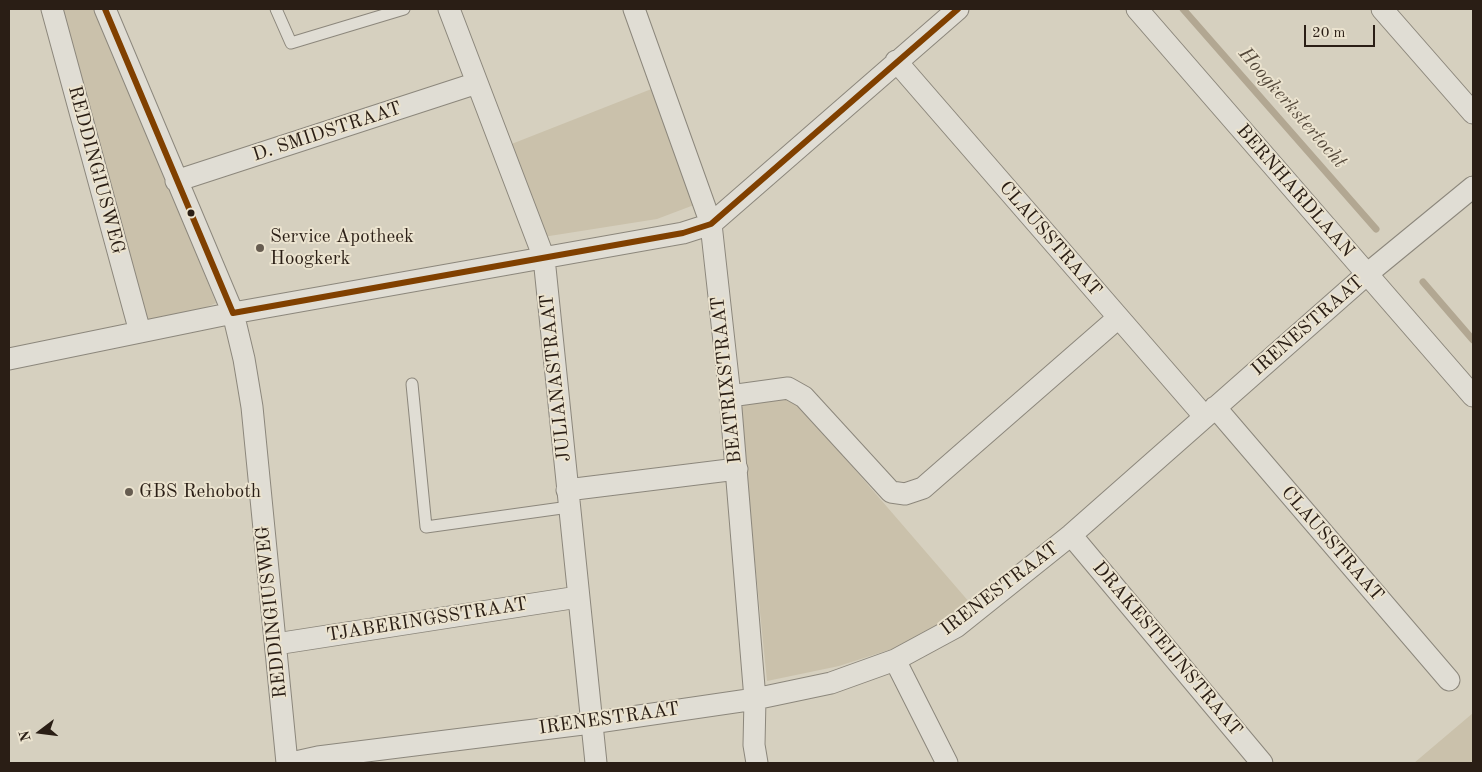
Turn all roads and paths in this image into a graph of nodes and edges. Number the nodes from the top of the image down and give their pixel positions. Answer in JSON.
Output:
{"nodes":[{"id":1,"x":52,"y":9,"type":"edge"},
{"id":2,"x":105,"y":9,"type":"edge"},
{"id":3,"x":276,"y":9,"type":"edge"},
{"id":4,"x":404,"y":9,"type":"edge"},
{"id":5,"x":449,"y":9,"type":"edge"},
{"id":6,"x":634,"y":9,"type":"edge"},
{"id":7,"x":958,"y":9,"type":"edge"},
{"id":8,"x":1137,"y":9,"type":"edge"},
{"id":9,"x":1382,"y":9,"type":"edge"},
{"id":10,"x":896,"y":61,"type":"junction"},
{"id":11,"x":477,"y":83,"type":"junction"},
{"id":12,"x":1473,"y":112,"type":"edge"},
{"id":13,"x":176,"y":181,"type":"junction"},
{"id":14,"x":1473,"y":187,"type":"edge"},
{"id":15,"x":711,"y":224,"type":"junction"},
{"id":16,"x":544,"y":258,"type":"junction"},
{"id":17,"x":1366,"y":274,"type":"junction"},
{"id":18,"x":232,"y":313,"type":"junction"},
{"id":19,"x":1118,"y":318,"type":"junction"},
{"id":20,"x":140,"y":332,"type":"junction"},
{"id":21,"x":9,"y":359,"type":"edge"},
{"id":22,"x":412,"y":384,"type":"dead end"},
{"id":23,"x":730,"y":396,"type":"junction"},
{"id":24,"x":1473,"y":396,"type":"edge"},
{"id":25,"x":1210,"y":412,"type":"junction"},
{"id":26,"x":737,"y":469,"type":"junction"},
{"id":27,"x":568,"y":498,"type":"junction"},
{"id":28,"x":1071,"y":535,"type":"junction"},
{"id":29,"x":578,"y":597,"type":"junction"},
{"id":30,"x":276,"y":644,"type":"junction"},
{"id":31,"x":894,"y":660,"type":"junction"},
{"id":32,"x":1449,"y":680,"type":"dead end"},
{"id":33,"x":755,"y":699,"type":"junction"},
{"id":34,"x":591,"y":722,"type":"junction"},
{"id":35,"x":287,"y":763,"type":"edge"},
{"id":36,"x":291,"y":763,"type":"edge"},
{"id":37,"x":596,"y":763,"type":"edge"},
{"id":38,"x":757,"y":763,"type":"edge"},
{"id":39,"x":947,"y":763,"type":"edge"},
{"id":40,"x":1262,"y":763,"type":"edge"}],
"edges":[{"from":1,"to":20,"type":"street","name":"REDDINGIUSWEG"},
{"from":2,"to":13,"type":"street","name":"REDDINGIUSWEG"},
{"from":3,"to":4,"type":"lane"},
{"from":5,"to":11,"type":"street","name":"JULIANASTRAAT"},
{"from":6,"to":15,"type":"street","name":"BEATRIXSTRAAT"},
{"from":7,"to":10,"type":"street"},
{"from":8,"to":17,"type":"street","name":"BERNHARDLAAN"},
{"from":9,"to":12,"type":"street"},
{"from":10,"to":15,"type":"street"},
{"from":10,"to":19,"type":"street","name":"CLAUSSTRAAT"},
{"from":11,"to":13,"type":"street","name":"D. SMIDSTRAAT"},
{"from":11,"to":16,"type":"street","name":"JULIANASTRAAT"},
{"from":13,"to":18,"type":"street","name":"REDDINGIUSWEG"},
{"from":14,"to":17,"type":"street","name":"IRENESTRAAT"},
{"from":15,"to":16,"type":"street"},
{"from":15,"to":23,"type":"street","name":"BEATRIXSTRAAT"},
{"from":16,"to":18,"type":"street"},
{"from":16,"to":27,"type":"street","name":"JULIANASTRAAT"},
{"from":17,"to":24,"type":"street","name":"BERNHARDLAAN"},
{"from":17,"to":25,"type":"street","name":"IRENESTRAAT"},
{"from":18,"to":20,"type":"street"},
{"from":18,"to":30,"type":"street","name":"REDDINGIUSWEG"},
{"from":19,"to":23,"type":"street"},
{"from":19,"to":25,"type":"street","name":"CLAUSSTRAAT"},
{"from":20,"to":21,"type":"street"},
{"from":22,"to":27,"type":"lane"},
{"from":23,"to":26,"type":"street","name":"BEATRIXSTRAAT"},
{"from":25,"to":28,"type":"street","name":"IRENESTRAAT"},
{"from":25,"to":32,"type":"street","name":"CLAUSSTRAAT"},
{"from":26,"to":27,"type":"street"},
{"from":26,"to":33,"type":"street","name":"BEATRIXSTRAAT"},
{"from":27,"to":29,"type":"street","name":"JULIANASTRAAT"},
{"from":28,"to":31,"type":"street","name":"IRENESTRAAT"},
{"from":28,"to":40,"type":"street","name":"DRAKESTEIJNSTRAAT"},
{"from":29,"to":30,"type":"street","name":"TJABERINGSSTRAAT"},
{"from":29,"to":34,"type":"street","name":"JULIANASTRAAT"},
{"from":30,"to":35,"type":"street","name":"REDDINGIUSWEG"},
{"from":31,"to":33,"type":"street","name":"IRENESTRAAT"},
{"from":31,"to":39,"type":"street"},
{"from":33,"to":34,"type":"street","name":"IRENESTRAAT"},
{"from":33,"to":38,"type":"street","name":"BEATRIXSTRAAT"},
{"from":34,"to":36,"type":"street","name":"IRENESTRAAT"},
{"from":34,"to":37,"type":"street","name":"JULIANASTRAAT"}]}
